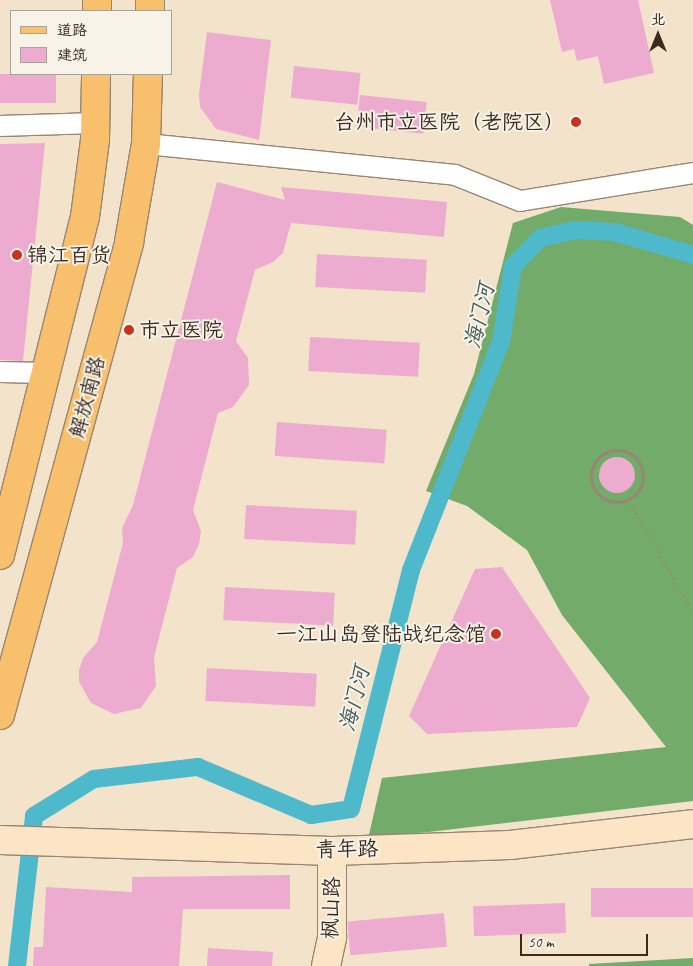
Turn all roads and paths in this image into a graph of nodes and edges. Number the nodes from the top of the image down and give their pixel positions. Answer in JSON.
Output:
{"nodes":[{"id":1,"x":96,"y":75,"type":"edge"},
{"id":2,"x":148,"y":75,"type":"edge"},
{"id":3,"x":95,"y":123,"type":"junction"},
{"id":4,"x":0,"y":126,"type":"edge"},
{"id":5,"x":146,"y":144,"type":"junction"},
{"id":6,"x":693,"y":173,"type":"edge"},
{"id":7,"x":0,"y":372,"type":"edge"},
{"id":8,"x":46,"y":373,"type":"junction"},
{"id":9,"x":628,"y":500,"type":"junction"},
{"id":10,"x":0,"y":555,"type":"edge"},
{"id":11,"x":693,"y":613,"type":"edge"},
{"id":12,"x":0,"y":715,"type":"edge"},
{"id":13,"x":693,"y":824,"type":"edge"},
{"id":14,"x":0,"y":840,"type":"edge"},
{"id":15,"x":332,"y":851,"type":"junction"},
{"id":16,"x":326,"y":966,"type":"edge"}],
"edges":[{"from":1,"to":3,"type":"main road"},
{"from":2,"to":5,"type":"main road","name":"解放南路"},
{"from":3,"to":4,"type":"street"},
{"from":3,"to":8,"type":"main road"},
{"from":5,"to":6,"type":"street"},
{"from":5,"to":12,"type":"main road","name":"解放南路"},
{"from":7,"to":8,"type":"street"},
{"from":8,"to":10,"type":"main road"},
{"from":9,"to":9,"type":"path"},
{"from":9,"to":11,"type":"path"},
{"from":13,"to":15,"type":"main road","name":"青年路"},
{"from":14,"to":15,"type":"main road","name":"青年路"},
{"from":15,"to":16,"type":"main road","name":"枫山路"}]}
